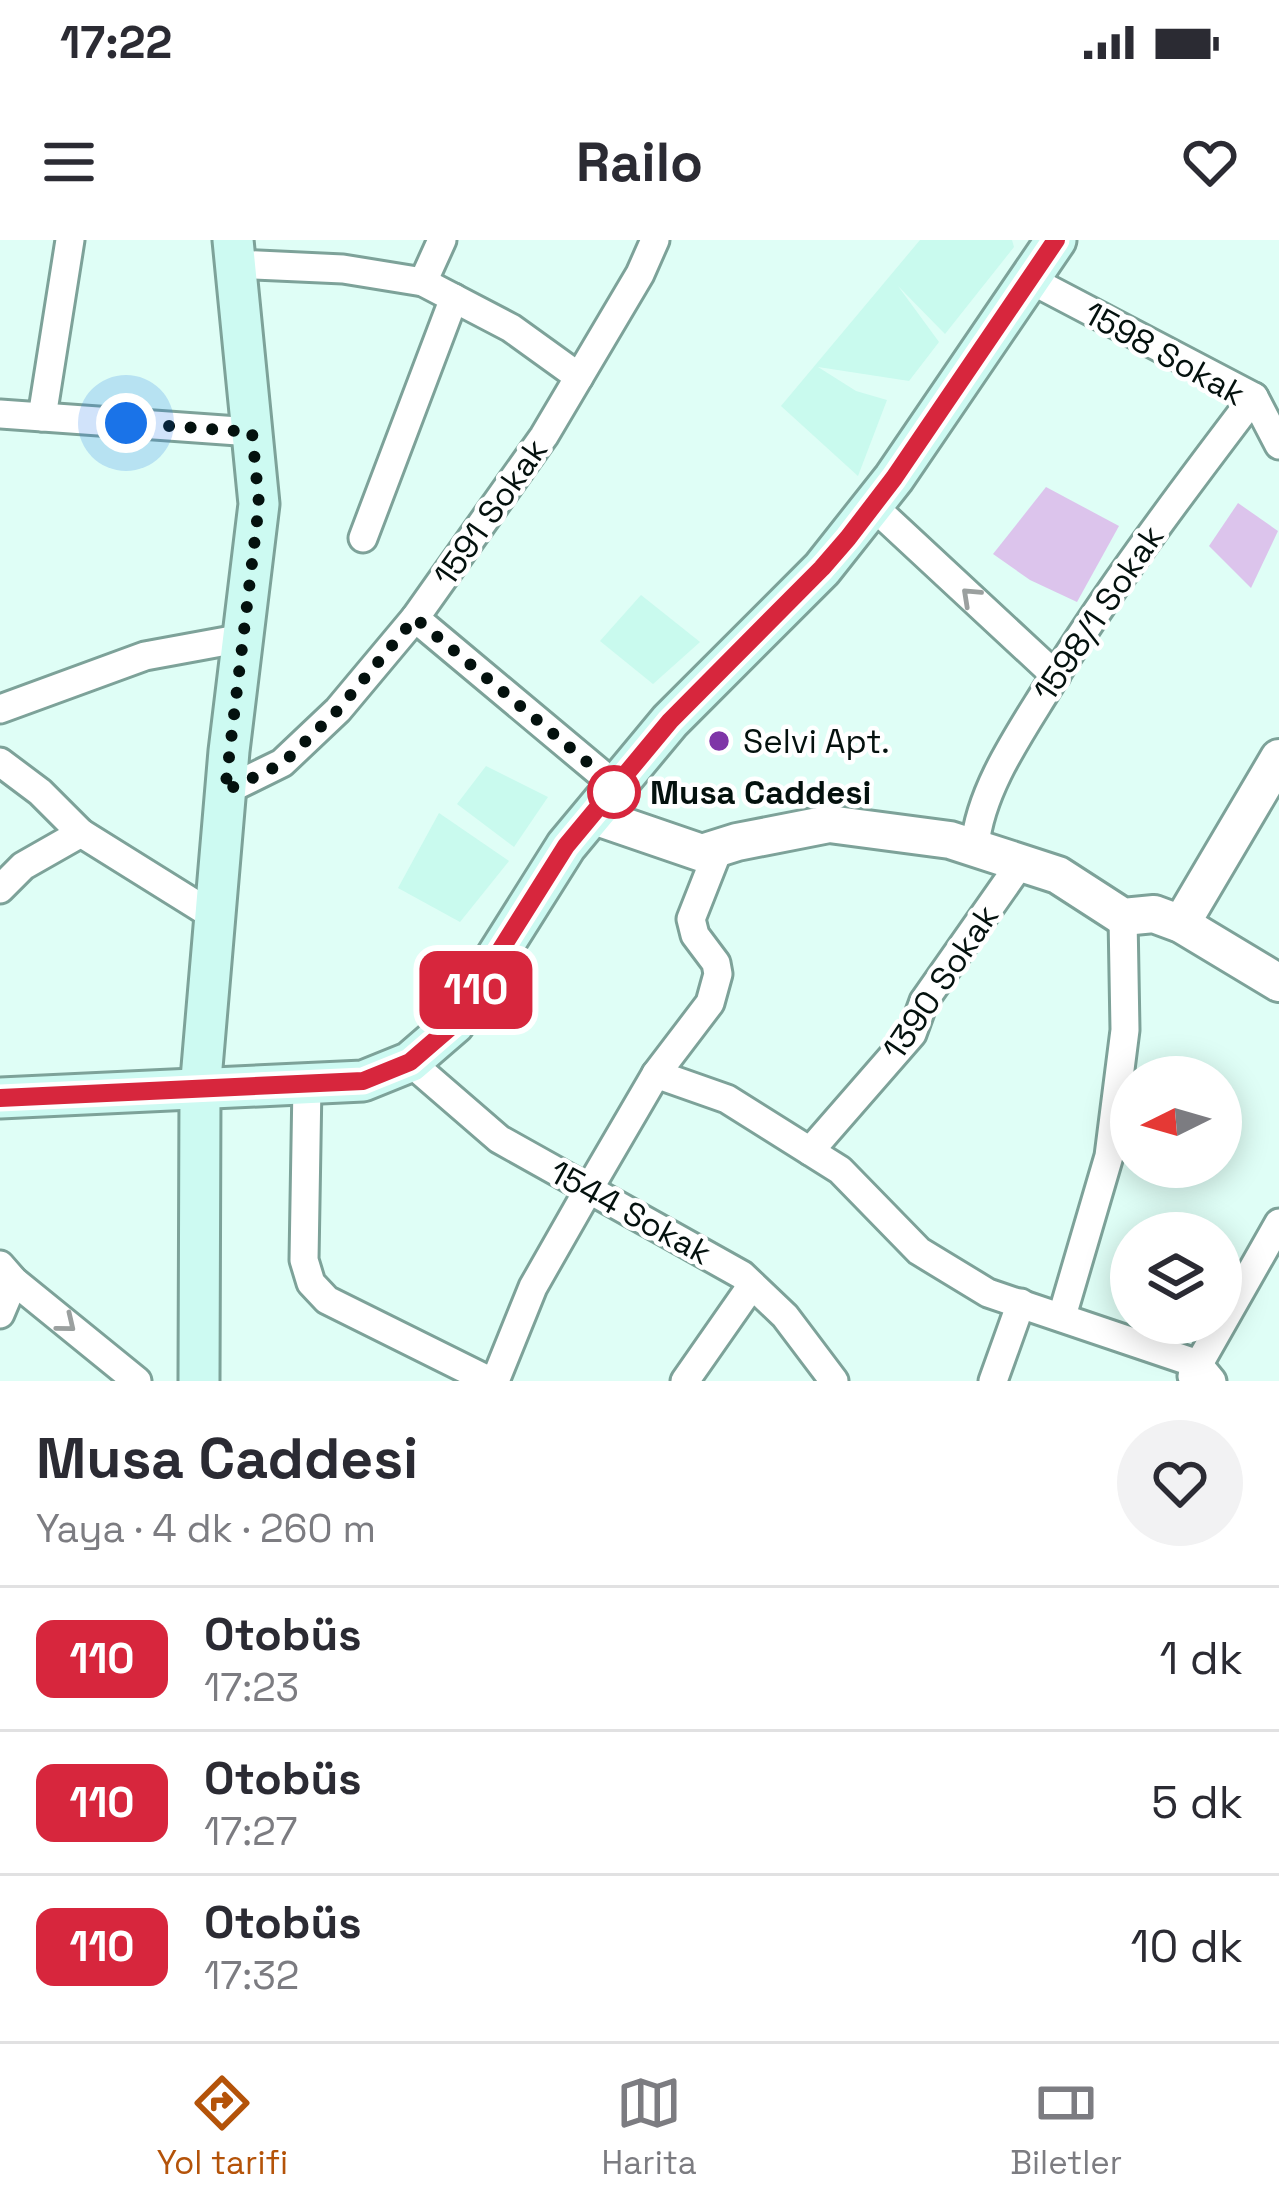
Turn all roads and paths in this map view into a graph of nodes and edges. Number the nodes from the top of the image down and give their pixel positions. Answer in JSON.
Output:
{"nodes":[{"id":1,"x":70,"y":240,"type":"edge"},
{"id":2,"x":442,"y":240,"type":"edge"},
{"id":3,"x":656,"y":240,"type":"edge"},
{"id":4,"x":1056,"y":240,"type":"edge"},
{"id":5,"x":234,"y":252,"type":"edge"},
{"id":6,"x":1031,"y":280,"type":"junction"},
{"id":7,"x":424,"y":282,"type":"junction"},
{"id":8,"x":454,"y":298,"type":"junction"},
{"id":9,"x":579,"y":377,"type":"junction"},
{"id":10,"x":1254,"y":397,"type":"junction"},
{"id":11,"x":0,"y":415,"type":"edge"},
{"id":12,"x":42,"y":418,"type":"junction"},
{"id":13,"x":252,"y":432,"type":"junction"},
{"id":14,"x":1279,"y":445,"type":"edge"},
{"id":15,"x":873,"y":506,"type":"junction"},
{"id":16,"x":363,"y":538,"type":"dead end"},
{"id":17,"x":415,"y":618,"type":"junction"},
{"id":18,"x":243,"y":638,"type":"junction"},
{"id":19,"x":1055,"y":676,"type":"junction"},
{"id":20,"x":0,"y":709,"type":"edge"},
{"id":21,"x":1279,"y":758,"type":"edge"},
{"id":22,"x":0,"y":762,"type":"edge"},
{"id":23,"x":225,"y":791,"type":"junction"},
{"id":24,"x":606,"y":802,"type":"junction"},
{"id":25,"x":81,"y":832,"type":"junction"},
{"id":26,"x":975,"y":846,"type":"junction"},
{"id":27,"x":719,"y":848,"type":"junction"},
{"id":28,"x":1020,"y":864,"type":"junction"},
{"id":29,"x":0,"y":889,"type":"edge"},
{"id":30,"x":214,"y":916,"type":"junction"},
{"id":31,"x":1123,"y":917,"type":"junction"},
{"id":32,"x":1181,"y":924,"type":"junction"},
{"id":33,"x":1279,"y":983,"type":"edge"},
{"id":34,"x":410,"y":1062,"type":"junction"},
{"id":35,"x":656,"y":1074,"type":"junction"},
{"id":36,"x":307,"y":1084,"type":"junction"},
{"id":37,"x":200,"y":1091,"type":"junction"},
{"id":38,"x":0,"y":1098,"type":"edge"},
{"id":39,"x":810,"y":1151,"type":"junction"},
{"id":40,"x":590,"y":1187,"type":"junction"},
{"id":41,"x":1279,"y":1223,"type":"edge"},
{"id":42,"x":7,"y":1273,"type":"edge"},
{"id":43,"x":752,"y":1285,"type":"junction"},
{"id":44,"x":1021,"y":1303,"type":"junction"},
{"id":45,"x":0,"y":1314,"type":"edge"},
{"id":46,"x":1061,"y":1316,"type":"junction"},
{"id":47,"x":1200,"y":1375,"type":"edge"},
{"id":48,"x":137,"y":1381,"type":"edge"},
{"id":49,"x":199,"y":1381,"type":"edge"},
{"id":50,"x":493,"y":1381,"type":"edge"},
{"id":51,"x":686,"y":1381,"type":"edge"},
{"id":52,"x":833,"y":1381,"type":"edge"},
{"id":53,"x":993,"y":1381,"type":"edge"}],
"edges":[{"from":1,"to":12,"type":"street"},
{"from":2,"to":7,"type":"street"},
{"from":3,"to":9,"type":"street","name":"1591 Sokak"},
{"from":4,"to":6,"type":"main road"},
{"from":5,"to":7,"type":"street"},
{"from":5,"to":13,"type":"main road"},
{"from":6,"to":10,"type":"street","name":"1598 Sokak"},
{"from":6,"to":15,"type":"main road"},
{"from":7,"to":8,"type":"street"},
{"from":8,"to":9,"type":"street"},
{"from":8,"to":16,"type":"street"},
{"from":9,"to":17,"type":"street","name":"1591 Sokak"},
{"from":10,"to":14,"type":"street","name":"1598 Sokak"},
{"from":10,"to":19,"type":"street","name":"1598/1 Sokak"},
{"from":11,"to":12,"type":"street"},
{"from":12,"to":13,"type":"street"},
{"from":13,"to":18,"type":"main road"},
{"from":19,"to":15,"type":"street","one_way":true},
{"from":15,"to":24,"type":"main road"},
{"from":17,"to":23,"type":"street","name":"1591 Sokak"},
{"from":17,"to":24,"type":"street"},
{"from":18,"to":20,"type":"street"},
{"from":18,"to":23,"type":"main road"},
{"from":19,"to":26,"type":"street","name":"1598/1 Sokak"},
{"from":21,"to":32,"type":"street"},
{"from":22,"to":25,"type":"street"},
{"from":23,"to":30,"type":"main road"},
{"from":24,"to":27,"type":"street"},
{"from":24,"to":34,"type":"main road"},
{"from":25,"to":29,"type":"street"},
{"from":25,"to":30,"type":"street"},
{"from":26,"to":27,"type":"street"},
{"from":26,"to":28,"type":"street"},
{"from":27,"to":35,"type":"street"},
{"from":28,"to":31,"type":"street"},
{"from":28,"to":39,"type":"street","name":"1390 Sokak"},
{"from":30,"to":37,"type":"main road"},
{"from":31,"to":32,"type":"street"},
{"from":31,"to":46,"type":"street"},
{"from":32,"to":33,"type":"street"},
{"from":34,"to":36,"type":"main road"},
{"from":34,"to":40,"type":"street","name":"1544 Sokak"},
{"from":35,"to":39,"type":"street"},
{"from":35,"to":40,"type":"street"},
{"from":36,"to":37,"type":"main road"},
{"from":36,"to":50,"type":"street"},
{"from":37,"to":38,"type":"main road"},
{"from":37,"to":49,"type":"main road"},
{"from":39,"to":44,"type":"street"},
{"from":40,"to":43,"type":"street","name":"1544 Sokak"},
{"from":40,"to":50,"type":"street"},
{"from":41,"to":47,"type":"street"},
{"from":42,"to":45,"type":"street"},
{"from":42,"to":48,"type":"street","one_way":true},
{"from":43,"to":51,"type":"street"},
{"from":43,"to":52,"type":"street","name":"1544 Sokak"},
{"from":44,"to":46,"type":"street"},
{"from":44,"to":53,"type":"street"},
{"from":46,"to":47,"type":"street"}]}
